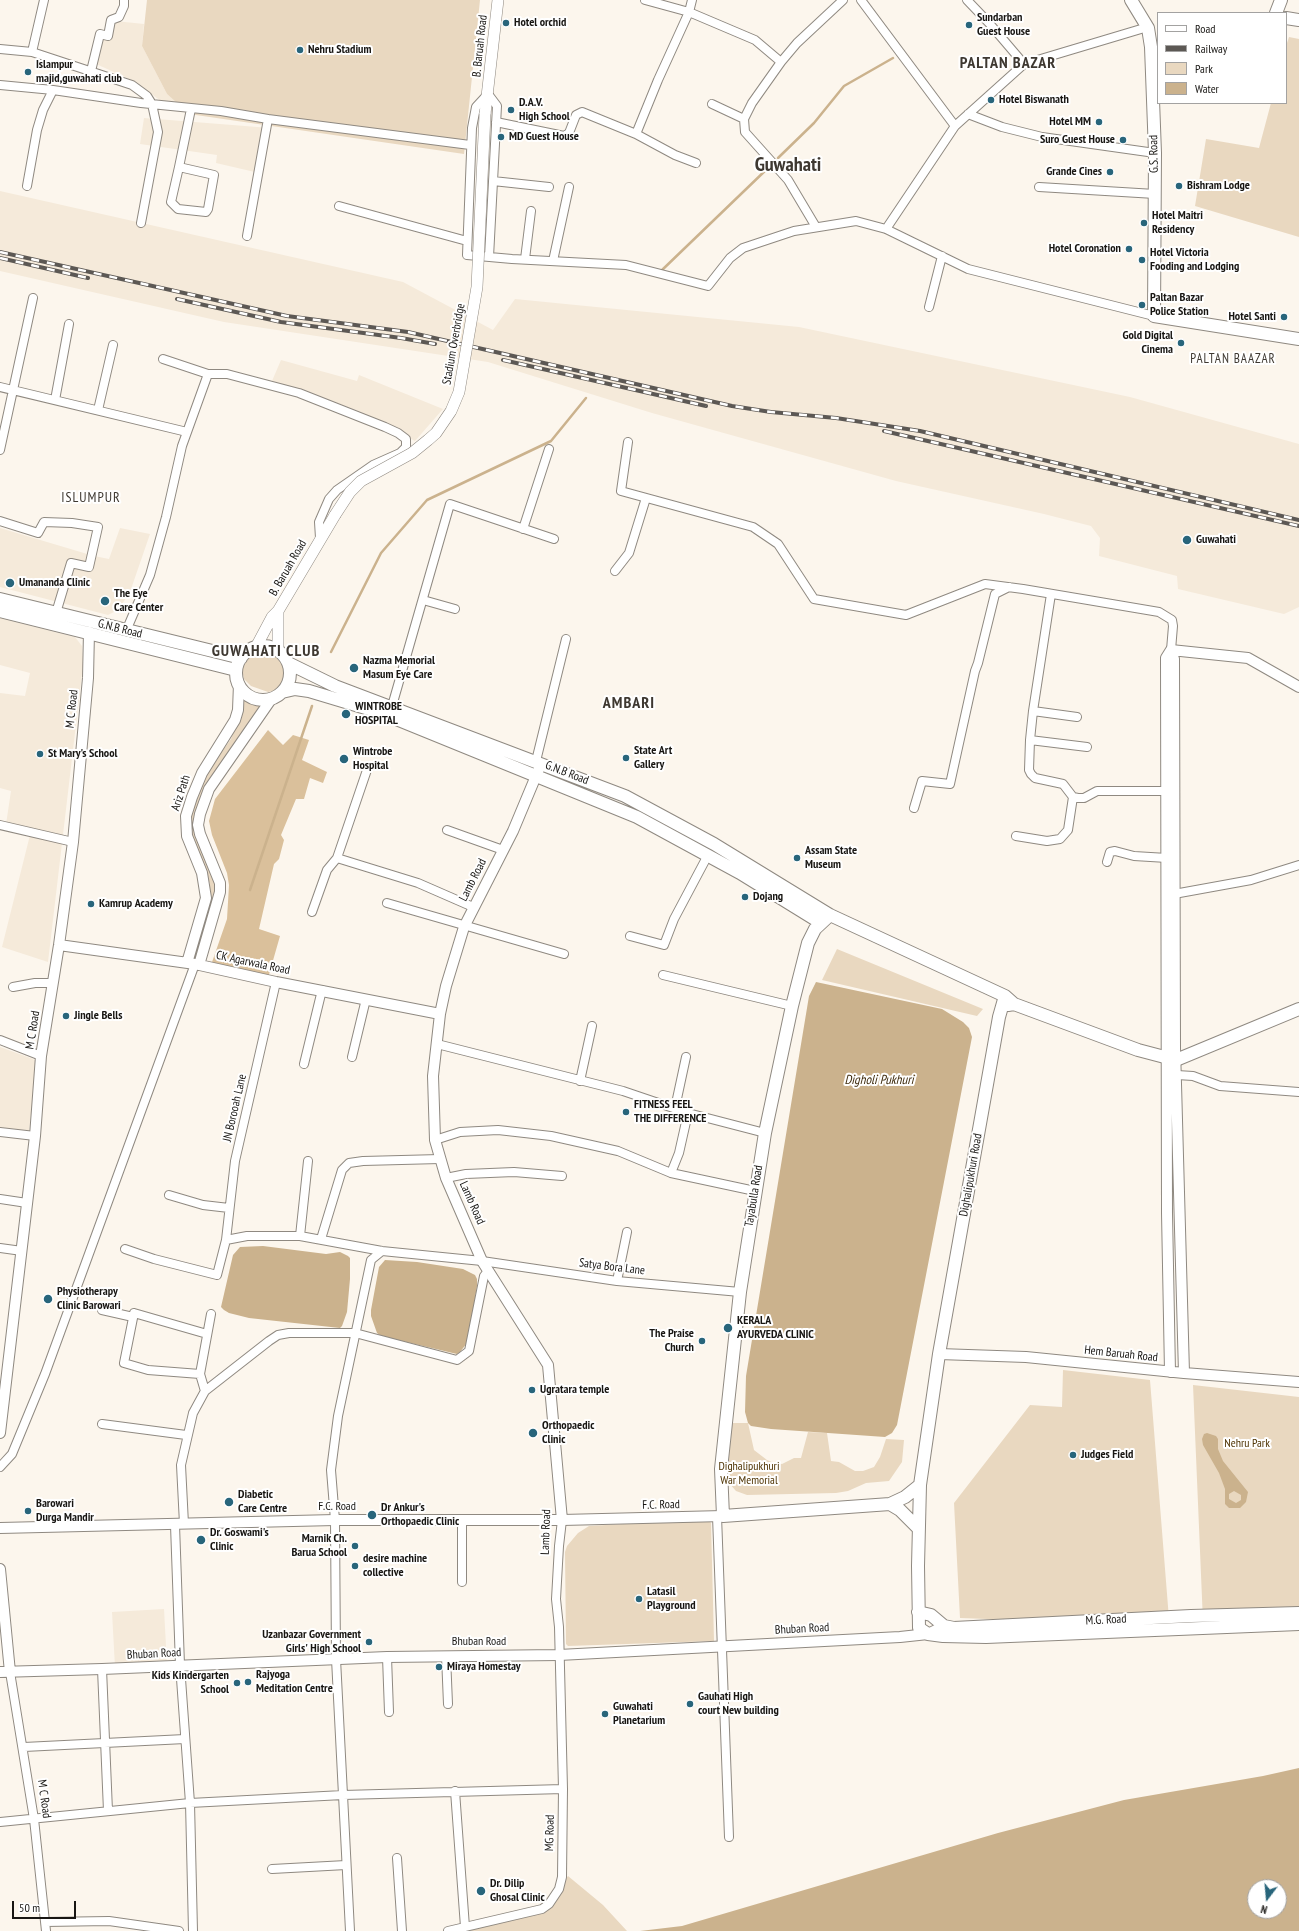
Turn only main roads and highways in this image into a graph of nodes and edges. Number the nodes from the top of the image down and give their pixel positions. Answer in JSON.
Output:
{"nodes":[{"id":1,"x":498,"y":0,"type":"edge"},
{"id":2,"x":1123,"y":0,"type":"edge"},
{"id":3,"x":1131,"y":0,"type":"edge"},
{"id":4,"x":1280,"y":0,"type":"edge"},
{"id":5,"x":1276,"y":12,"type":"edge"},
{"id":6,"x":1287,"y":18,"type":"edge"},
{"id":7,"x":1299,"y":20,"type":"edge"},
{"id":8,"x":1149,"y":28,"type":"edge"},
{"id":9,"x":488,"y":94,"type":"joint"},
{"id":10,"x":1299,"y":340,"type":"edge"},
{"id":11,"x":320,"y":538,"type":"joint"},
{"id":12,"x":0,"y":599,"type":"edge"},
{"id":13,"x":0,"y":611,"type":"edge"},
{"id":14,"x":278,"y":611,"type":"junction"},
{"id":15,"x":256,"y":647,"type":"junction"},
{"id":16,"x":278,"y":650,"type":"junction"},
{"id":17,"x":241,"y":658,"type":"junction"},
{"id":18,"x":288,"y":663,"type":"junction"},
{"id":19,"x":236,"y":670,"type":"junction"},
{"id":20,"x":277,"y":695,"type":"junction"},
{"id":21,"x":830,"y":915,"type":"junction"},
{"id":22,"x":820,"y":923,"type":"junction"},
{"id":23,"x":1003,"y":1001,"type":"junction"},
{"id":24,"x":1299,"y":1010,"type":"edge"},
{"id":25,"x":920,"y":1485,"type":"junction"},
{"id":26,"x":890,"y":1504,"type":"junction"},
{"id":27,"x":918,"y":1528,"type":"junction"},
{"id":28,"x":918,"y":1612,"type":"junction"},
{"id":29,"x":1299,"y":1613,"type":"edge"},
{"id":30,"x":1299,"y":1624,"type":"edge"}],
"edges":[{"from":1,"to":9,"type":"main road","name":"B. Baruah Road"},
{"from":2,"to":8,"type":"main road","name":"G.S. Road"},
{"from":3,"to":8,"type":"main road","name":"G.S. Road"},
{"from":4,"to":5,"type":"main road"},
{"from":6,"to":7,"type":"main road"},
{"from":8,"to":10,"type":"main road","name":"G.S. Road"},
{"from":9,"to":11,"type":"main road","name":"Stadium Overbridge","bridge":true},
{"from":11,"to":14,"type":"main road","name":"B. Baruah Road"},
{"from":12,"to":17,"type":"main road","name":"G.N.B Road"},
{"from":13,"to":19,"type":"main road","name":"G.N.B Road"},
{"from":14,"to":15,"type":"main road","name":"B. Baruah Road"},
{"from":14,"to":16,"type":"main road","name":"B. Baruah Road"},
{"from":15,"to":16,"type":"main road"},
{"from":15,"to":17,"type":"main road"},
{"from":16,"to":18,"type":"main road"},
{"from":17,"to":19,"type":"main road"},
{"from":18,"to":20,"type":"main road"},
{"from":18,"to":21,"type":"main road","name":"G.N.B Road"},
{"from":19,"to":20,"type":"main road"},
{"from":20,"to":22,"type":"main road","name":"G.N.B Road"},
{"from":21,"to":22,"type":"main road","name":"Tayabulla Road"},
{"from":21,"to":23,"type":"main road","name":"G.N.B Road"},
{"from":22,"to":26,"type":"main road","name":"Tayabulla Road"},
{"from":23,"to":24,"type":"main road","name":"G.N.B Road"},
{"from":23,"to":25,"type":"main road","name":"Dighalipukhuri Road"},
{"from":25,"to":26,"type":"main road"},
{"from":25,"to":27,"type":"main road","name":"Dighalipukhuri Road"},
{"from":26,"to":27,"type":"main road"},
{"from":27,"to":28,"type":"main road","name":"Dighalipukhuri Road"},
{"from":28,"to":29,"type":"main road","name":"M.G. Road"},
{"from":28,"to":30,"type":"main road","name":"Dighalipukhuri Road"}]}
